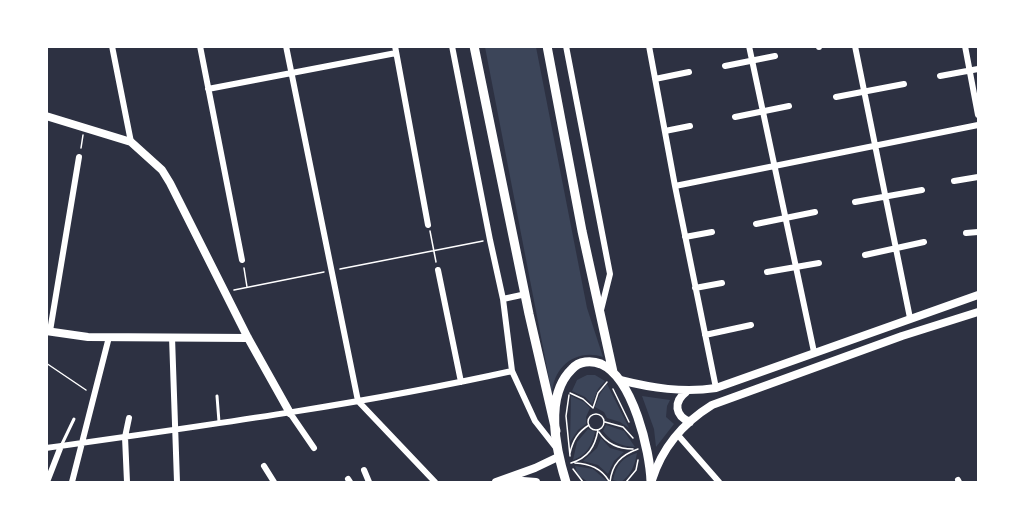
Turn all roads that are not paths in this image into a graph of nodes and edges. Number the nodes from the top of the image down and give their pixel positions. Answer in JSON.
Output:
{"nodes":[{"id":1,"x":112,"y":46,"type":"edge"},
{"id":2,"x":200,"y":46,"type":"edge"},
{"id":3,"x":286,"y":46,"type":"edge"},
{"id":4,"x":452,"y":46,"type":"edge"},
{"id":5,"x":474,"y":46,"type":"edge"},
{"id":6,"x":547,"y":46,"type":"edge"},
{"id":7,"x":566,"y":46,"type":"edge"},
{"id":8,"x":649,"y":46,"type":"edge"},
{"id":9,"x":749,"y":46,"type":"edge"},
{"id":10,"x":855,"y":46,"type":"edge"},
{"id":11,"x":965,"y":46,"type":"edge"},
{"id":12,"x":395,"y":50,"type":"edge"},
{"id":13,"x":774,"y":56,"type":"dead end"},
{"id":14,"x":752,"y":60,"type":"junction"},
{"id":15,"x":725,"y":66,"type":"dead end"},
{"id":16,"x":978,"y":69,"type":"edge"},
{"id":17,"x":970,"y":70,"type":"junction"},
{"id":18,"x":689,"y":72,"type":"dead end"},
{"id":19,"x":292,"y":73,"type":"junction"},
{"id":20,"x":940,"y":76,"type":"dead end"},
{"id":21,"x":655,"y":79,"type":"junction"},
{"id":22,"x":904,"y":84,"type":"dead end"},
{"id":23,"x":208,"y":89,"type":"junction"},
{"id":24,"x":864,"y":91,"type":"junction"},
{"id":25,"x":836,"y":97,"type":"dead end"},
{"id":26,"x":789,"y":106,"type":"dead end"},
{"id":27,"x":763,"y":111,"type":"junction"},
{"id":28,"x":978,"y":115,"type":"edge"},
{"id":29,"x":46,"y":116,"type":"edge"},
{"id":30,"x":735,"y":117,"type":"dead end"},
{"id":31,"x":978,"y":125,"type":"edge"},
{"id":32,"x":690,"y":126,"type":"dead end"},
{"id":33,"x":665,"y":131,"type":"junction"},
{"id":34,"x":131,"y":142,"type":"junction"},
{"id":35,"x":875,"y":145,"type":"junction"},
{"id":36,"x":79,"y":157,"type":"road end"},
{"id":37,"x":775,"y":167,"type":"junction"},
{"id":38,"x":978,"y":177,"type":"edge"},
{"id":39,"x":954,"y":181,"type":"dead end"},
{"id":40,"x":675,"y":186,"type":"junction"},
{"id":41,"x":922,"y":190,"type":"dead end"},
{"id":42,"x":885,"y":197,"type":"junction"},
{"id":43,"x":855,"y":202,"type":"dead end"},
{"id":44,"x":815,"y":212,"type":"dead end"},
{"id":45,"x":785,"y":217,"type":"junction"},
{"id":46,"x":756,"y":224,"type":"dead end"},
{"id":47,"x":428,"y":225,"type":"road end"},
{"id":48,"x":712,"y":232,"type":"dead end"},
{"id":49,"x":978,"y":232,"type":"edge"},
{"id":50,"x":966,"y":233,"type":"dead end"},
{"id":51,"x":685,"y":237,"type":"junction"},
{"id":52,"x":924,"y":242,"type":"dead end"},
{"id":53,"x":896,"y":248,"type":"junction"},
{"id":54,"x":865,"y":255,"type":"dead end"},
{"id":55,"x":242,"y":260,"type":"road end"},
{"id":56,"x":819,"y":263,"type":"dead end"},
{"id":57,"x":796,"y":267,"type":"junction"},
{"id":58,"x":438,"y":270,"type":"road end"},
{"id":59,"x":766,"y":272,"type":"dead end"},
{"id":60,"x":722,"y":282,"type":"dead end"},
{"id":61,"x":695,"y":288,"type":"junction"},
{"id":62,"x":526,"y":294,"type":"junction"},
{"id":63,"x":978,"y":295,"type":"edge"},
{"id":64,"x":503,"y":299,"type":"junction"},
{"id":65,"x":601,"y":310,"type":"junction"},
{"id":66,"x":978,"y":312,"type":"edge"},
{"id":67,"x":910,"y":318,"type":"junction"},
{"id":68,"x":751,"y":325,"type":"dead end"},
{"id":69,"x":48,"y":331,"type":"edge"},
{"id":70,"x":705,"y":335,"type":"junction"},
{"id":71,"x":109,"y":337,"type":"junction"},
{"id":72,"x":172,"y":337,"type":"junction"},
{"id":73,"x":248,"y":338,"type":"junction"},
{"id":74,"x":814,"y":352,"type":"junction"},
{"id":75,"x":512,"y":371,"type":"junction"},
{"id":76,"x":609,"y":378,"type":"junction"},
{"id":77,"x":620,"y":380,"type":"junction"},
{"id":78,"x":461,"y":382,"type":"junction"},
{"id":79,"x":716,"y":388,"type":"junction"},
{"id":80,"x":686,"y":392,"type":"junction"},
{"id":81,"x":217,"y":396,"type":"dead end"},
{"id":82,"x":358,"y":401,"type":"junction"},
{"id":83,"x":290,"y":413,"type":"junction"},
{"id":84,"x":129,"y":418,"type":"dead end"},
{"id":85,"x":74,"y":419,"type":"dead end"},
{"id":86,"x":690,"y":422,"type":"junction"},
{"id":87,"x":219,"y":423,"type":"junction"},
{"id":88,"x":174,"y":430,"type":"junction"},
{"id":89,"x":556,"y":431,"type":"junction"},
{"id":90,"x":677,"y":434,"type":"junction"},
{"id":91,"x":125,"y":437,"type":"junction"},
{"id":92,"x":82,"y":442,"type":"junction"},
{"id":93,"x":61,"y":446,"type":"junction"},
{"id":94,"x":46,"y":448,"type":"edge"},
{"id":95,"x":314,"y":448,"type":"dead end"},
{"id":96,"x":558,"y":453,"type":"junction"},
{"id":97,"x":264,"y":466,"type":"dead end"},
{"id":98,"x":364,"y":470,"type":"dead end"},
{"id":99,"x":506,"y":480,"type":"junction"},
{"id":100,"x":652,"y":481,"type":"edge"},
{"id":101,"x":47,"y":483,"type":"edge"},
{"id":102,"x":72,"y":483,"type":"edge"},
{"id":103,"x":127,"y":483,"type":"edge"},
{"id":104,"x":177,"y":483,"type":"edge"},
{"id":105,"x":274,"y":483,"type":"edge"},
{"id":106,"x":369,"y":483,"type":"edge"},
{"id":107,"x":435,"y":483,"type":"edge"},
{"id":108,"x":496,"y":483,"type":"edge"},
{"id":109,"x":536,"y":483,"type":"edge"},
{"id":110,"x":566,"y":483,"type":"edge"},
{"id":111,"x":719,"y":483,"type":"edge"}],
"edges":[{"from":1,"to":34,"type":"street"},
{"from":2,"to":23,"type":"street"},
{"from":3,"to":19,"type":"street"},
{"from":4,"to":64,"type":"street"},
{"from":5,"to":62,"type":"main road"},
{"from":6,"to":65,"type":"main road"},
{"from":7,"to":65,"type":"street"},
{"from":8,"to":21,"type":"street"},
{"from":9,"to":14,"type":"street"},
{"from":10,"to":24,"type":"street"},
{"from":11,"to":17,"type":"street"},
{"from":12,"to":19,"type":"street"},
{"from":12,"to":47,"type":"street"},
{"from":13,"to":14,"type":"street"},
{"from":14,"to":15,"type":"street"},
{"from":14,"to":27,"type":"street"},
{"from":16,"to":17,"type":"street"},
{"from":17,"to":20,"type":"street"},
{"from":17,"to":28,"type":"street"},
{"from":18,"to":21,"type":"street"},
{"from":19,"to":23,"type":"street"},
{"from":19,"to":82,"type":"street"},
{"from":21,"to":33,"type":"street"},
{"from":22,"to":24,"type":"street"},
{"from":23,"to":55,"type":"street"},
{"from":24,"to":25,"type":"street"},
{"from":24,"to":35,"type":"street"},
{"from":26,"to":27,"type":"street"},
{"from":27,"to":30,"type":"street"},
{"from":27,"to":37,"type":"street"},
{"from":29,"to":34,"type":"street"},
{"from":31,"to":35,"type":"street"},
{"from":32,"to":33,"type":"street"},
{"from":33,"to":40,"type":"street"},
{"from":34,"to":73,"type":"street"},
{"from":35,"to":37,"type":"street"},
{"from":35,"to":42,"type":"street"},
{"from":36,"to":69,"type":"street"},
{"from":37,"to":40,"type":"street"},
{"from":37,"to":45,"type":"street"},
{"from":38,"to":39,"type":"street"},
{"from":40,"to":51,"type":"street"},
{"from":41,"to":42,"type":"street"},
{"from":42,"to":43,"type":"street"},
{"from":42,"to":53,"type":"street"},
{"from":44,"to":45,"type":"street"},
{"from":45,"to":46,"type":"street"},
{"from":45,"to":57,"type":"street"},
{"from":48,"to":51,"type":"street"},
{"from":49,"to":50,"type":"street"},
{"from":51,"to":61,"type":"street"},
{"from":52,"to":53,"type":"street"},
{"from":53,"to":54,"type":"street"},
{"from":53,"to":67,"type":"street"},
{"from":56,"to":57,"type":"street"},
{"from":57,"to":59,"type":"street"},
{"from":57,"to":74,"type":"street"},
{"from":58,"to":78,"type":"street"},
{"from":60,"to":61,"type":"street"},
{"from":61,"to":70,"type":"street"},
{"from":62,"to":64,"type":"street"},
{"from":62,"to":89,"type":"main road"},
{"from":63,"to":67,"type":"main road"},
{"from":64,"to":75,"type":"street"},
{"from":65,"to":76,"type":"main road"},
{"from":66,"to":86,"type":"main road"},
{"from":67,"to":74,"type":"main road"},
{"from":68,"to":70,"type":"street"},
{"from":69,"to":71,"type":"street"},
{"from":70,"to":79,"type":"street"},
{"from":71,"to":72,"type":"street"},
{"from":71,"to":92,"type":"street"},
{"from":72,"to":73,"type":"street"},
{"from":72,"to":88,"type":"street"},
{"from":73,"to":83,"type":"street"},
{"from":74,"to":79,"type":"main road"},
{"from":75,"to":78,"type":"street"},
{"from":75,"to":96,"type":"street"},
{"from":76,"to":77,"type":"main road"},
{"from":76,"to":89,"type":"main road"},
{"from":77,"to":80,"type":"main road"},
{"from":77,"to":100,"type":"main road"},
{"from":78,"to":82,"type":"street"},
{"from":79,"to":80,"type":"main road"},
{"from":80,"to":86,"type":"main road"},
{"from":81,"to":87,"type":"lane"},
{"from":82,"to":83,"type":"street"},
{"from":82,"to":107,"type":"street"},
{"from":83,"to":87,"type":"street"},
{"from":83,"to":95,"type":"street"},
{"from":84,"to":91,"type":"street"},
{"from":85,"to":93,"type":"lane"},
{"from":86,"to":90,"type":"main road"},
{"from":87,"to":88,"type":"street"},
{"from":88,"to":91,"type":"street"},
{"from":88,"to":104,"type":"street"},
{"from":89,"to":96,"type":"main road"},
{"from":90,"to":100,"type":"main road"},
{"from":90,"to":111,"type":"street"},
{"from":91,"to":92,"type":"street"},
{"from":91,"to":103,"type":"street"},
{"from":92,"to":93,"type":"street"},
{"from":92,"to":102,"type":"street"},
{"from":93,"to":94,"type":"street"},
{"from":93,"to":101,"type":"street"},
{"from":96,"to":99,"type":"street"},
{"from":96,"to":110,"type":"main road"},
{"from":97,"to":105,"type":"street"},
{"from":98,"to":106,"type":"street"},
{"from":99,"to":108,"type":"street"},
{"from":99,"to":109,"type":"street"}]}
